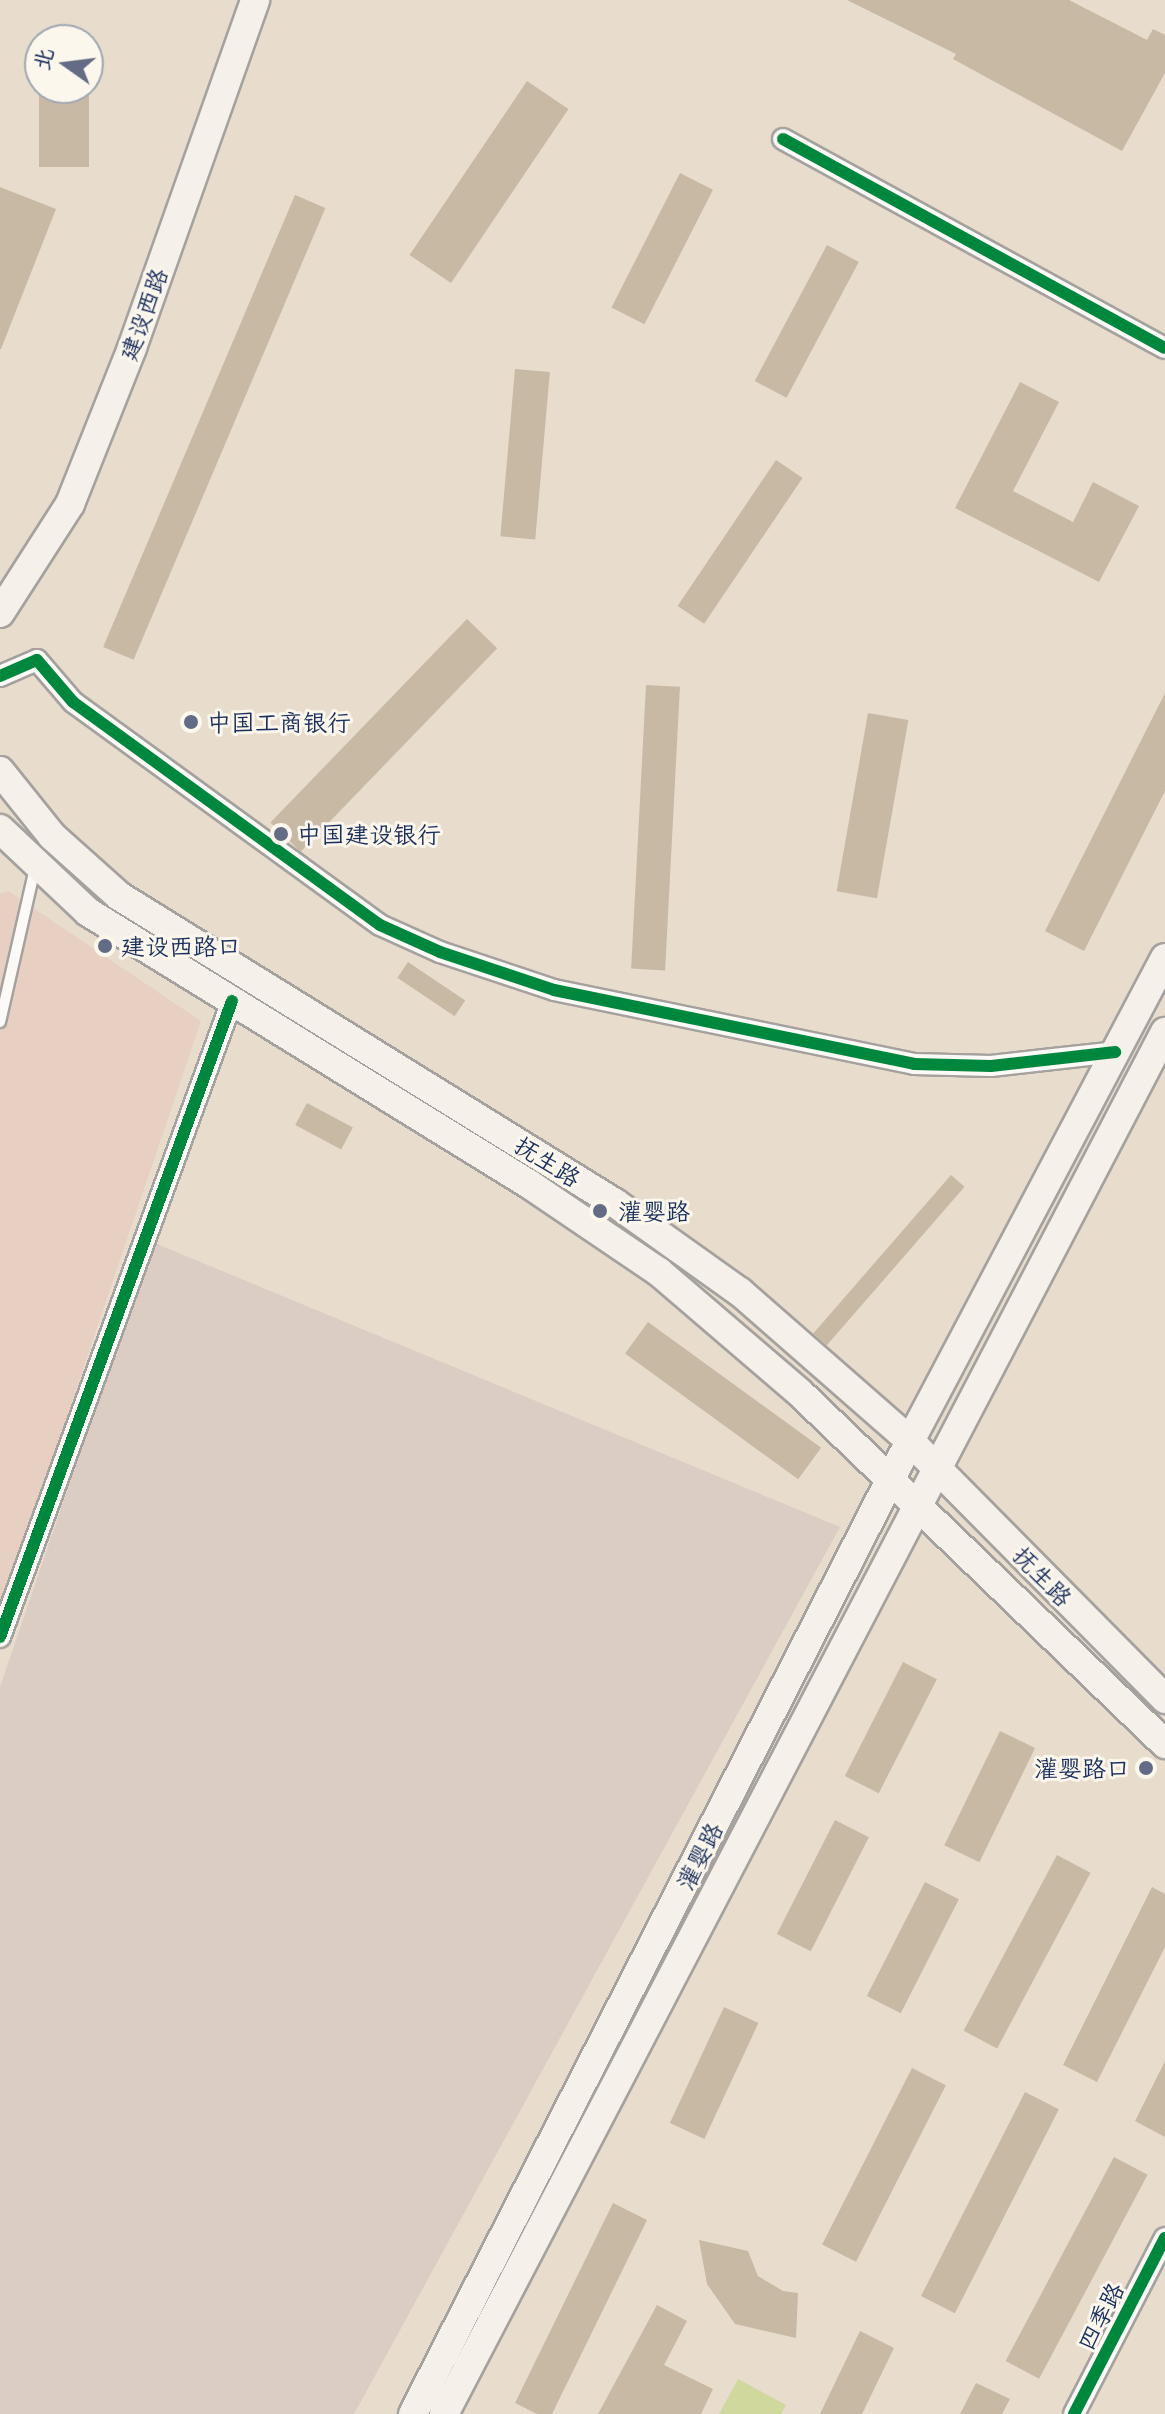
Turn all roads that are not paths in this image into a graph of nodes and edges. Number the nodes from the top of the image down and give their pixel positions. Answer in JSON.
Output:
{"nodes":[{"id":1,"x":242,"y":0,"type":"edge"},
{"id":2,"x":255,"y":0,"type":"edge"},
{"id":3,"x":783,"y":139,"type":"dead end"},
{"id":4,"x":1165,"y":348,"type":"edge"},
{"id":5,"x":0,"y":586,"type":"edge"},
{"id":6,"x":0,"y":613,"type":"edge"},
{"id":7,"x":0,"y":676,"type":"edge"},
{"id":8,"x":0,"y":771,"type":"edge"},
{"id":9,"x":0,"y":829,"type":"edge"},
{"id":10,"x":36,"y":866,"type":"junction"},
{"id":11,"x":1165,"y":958,"type":"edge"},
{"id":12,"x":232,"y":1001,"type":"junction"},
{"id":13,"x":0,"y":1022,"type":"edge"},
{"id":14,"x":1165,"y":1032,"type":"edge"},
{"id":15,"x":1115,"y":1052,"type":"junction"},
{"id":16,"x":910,"y":1441,"type":"junction"},
{"id":17,"x":935,"y":1466,"type":"junction"},
{"id":18,"x":891,"y":1479,"type":"junction"},
{"id":19,"x":916,"y":1504,"type":"junction"},
{"id":20,"x":0,"y":1637,"type":"edge"},
{"id":21,"x":1165,"y":1699,"type":"edge"},
{"id":22,"x":1165,"y":1744,"type":"edge"},
{"id":23,"x":1165,"y":2238,"type":"edge"},
{"id":24,"x":413,"y":2414,"type":"edge"},
{"id":25,"x":444,"y":2414,"type":"edge"},
{"id":26,"x":1074,"y":2414,"type":"edge"}],
"edges":[{"from":1,"to":5,"type":"main road","name":"建设西路"},
{"from":2,"to":6,"type":"main road","name":"建设西路"},
{"from":3,"to":4,"type":"street"},
{"from":7,"to":15,"type":"street"},
{"from":8,"to":16,"type":"main road","name":"抚生路"},
{"from":9,"to":10,"type":"main road","name":"抚生路"},
{"from":10,"to":12,"type":"main road","name":"抚生路"},
{"from":10,"to":13,"type":"lane"},
{"from":11,"to":15,"type":"main road","name":"灌婴路"},
{"from":12,"to":18,"type":"main road","name":"抚生路"},
{"from":12,"to":20,"type":"street"},
{"from":14,"to":17,"type":"main road","name":"灌婴路"},
{"from":15,"to":16,"type":"main road","name":"灌婴路"},
{"from":16,"to":17,"type":"main road","name":"抚生路"},
{"from":16,"to":18,"type":"main road","name":"灌婴路"},
{"from":17,"to":19,"type":"main road","name":"灌婴路"},
{"from":17,"to":21,"type":"main road","name":"抚生路"},
{"from":18,"to":19,"type":"main road","name":"抚生路"},
{"from":18,"to":24,"type":"main road","name":"灌婴路"},
{"from":19,"to":22,"type":"main road","name":"抚生路"},
{"from":19,"to":25,"type":"main road","name":"灌婴路"},
{"from":23,"to":26,"type":"street","name":"四季路"}]}
